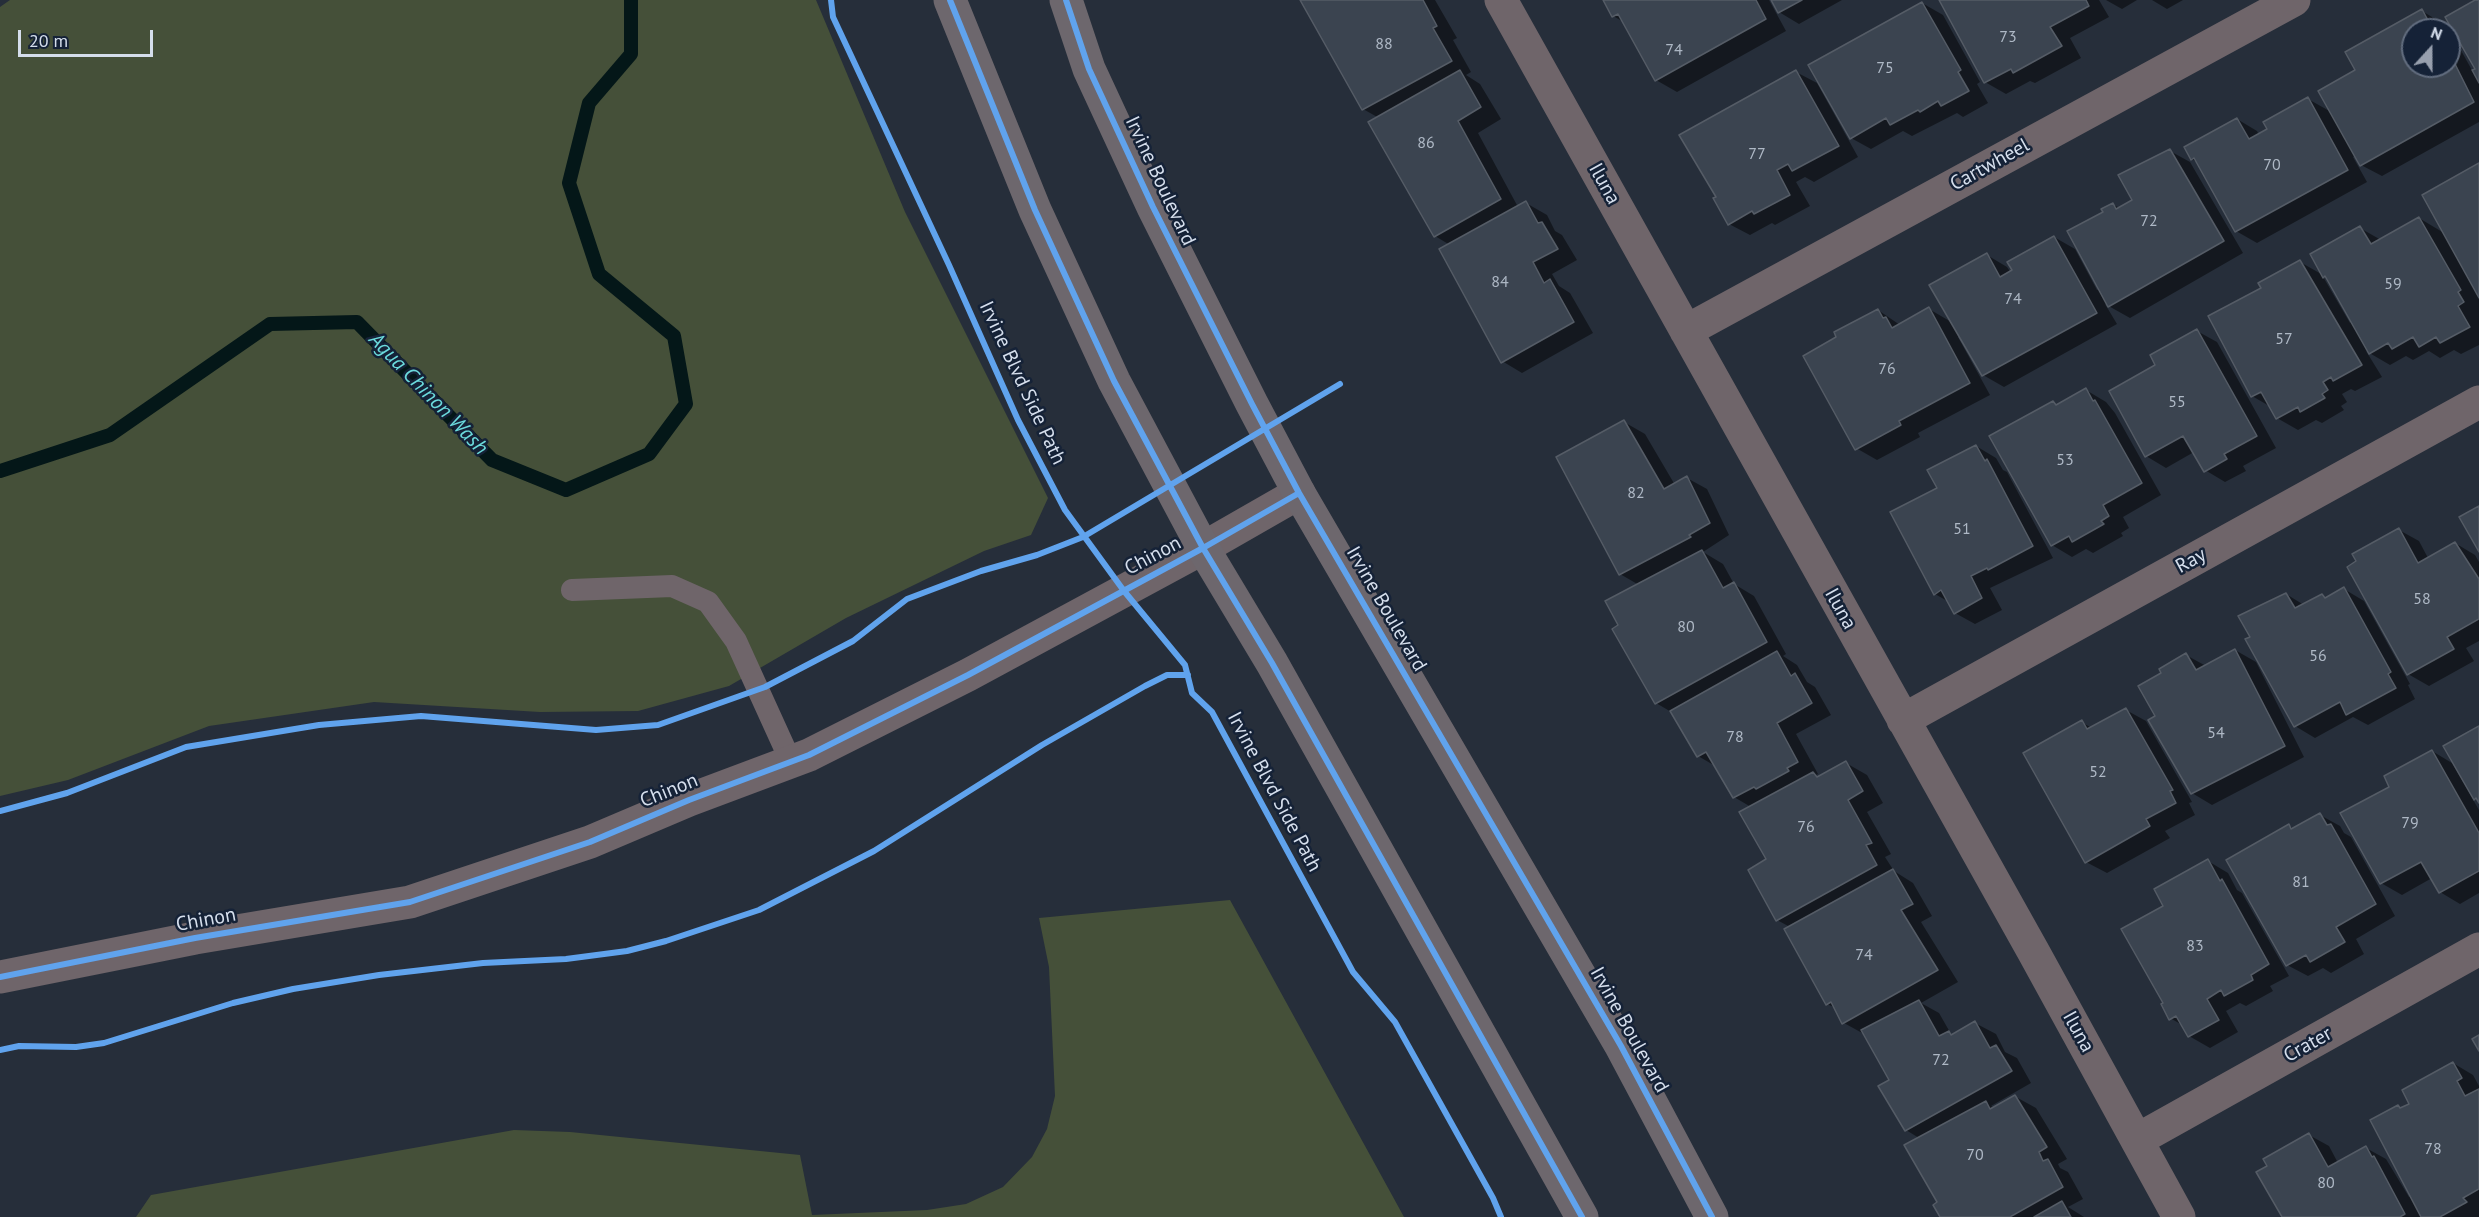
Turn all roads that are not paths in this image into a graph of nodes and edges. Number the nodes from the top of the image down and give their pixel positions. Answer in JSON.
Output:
{"nodes":[{"id":1,"x":950,"y":0,"type":"edge"},
{"id":2,"x":1066,"y":0,"type":"edge"},
{"id":3,"x":1501,"y":0,"type":"edge"},
{"id":4,"x":2294,"y":0,"type":"edge"},
{"id":5,"x":1686,"y":331,"type":"junction"},
{"id":6,"x":2479,"y":402,"type":"edge"},
{"id":7,"x":1299,"y":493,"type":"junction"},
{"id":8,"x":1203,"y":548,"type":"junction"},
{"id":9,"x":572,"y":590,"type":"dead end"},
{"id":10,"x":1903,"y":720,"type":"junction"},
{"id":11,"x":791,"y":762,"type":"junction"},
{"id":12,"x":2479,"y":949,"type":"edge"},
{"id":13,"x":0,"y":977,"type":"edge"},
{"id":14,"x":2137,"y":1140,"type":"junction"},
{"id":15,"x":1582,"y":1217,"type":"edge"},
{"id":16,"x":1712,"y":1217,"type":"edge"},
{"id":17,"x":2179,"y":1217,"type":"edge"}],
"edges":[{"from":1,"to":8,"type":"main road"},
{"from":2,"to":7,"type":"main road","name":"Irvine Boulevard"},
{"from":3,"to":5,"type":"street","name":"Iluna"},
{"from":4,"to":5,"type":"street","name":"Cartwheel"},
{"from":5,"to":10,"type":"street","name":"Iluna"},
{"from":6,"to":10,"type":"street","name":"Ray"},
{"from":7,"to":8,"type":"street","name":"Chinon"},
{"from":7,"to":16,"type":"main road","name":"Irvine Boulevard"},
{"from":8,"to":11,"type":"street","name":"Chinon"},
{"from":8,"to":15,"type":"main road"},
{"from":9,"to":11,"type":"lane"},
{"from":10,"to":14,"type":"street","name":"Iluna"},
{"from":11,"to":13,"type":"street","name":"Chinon"},
{"from":12,"to":14,"type":"street","name":"Crater"},
{"from":14,"to":17,"type":"street","name":"Iluna"}]}
